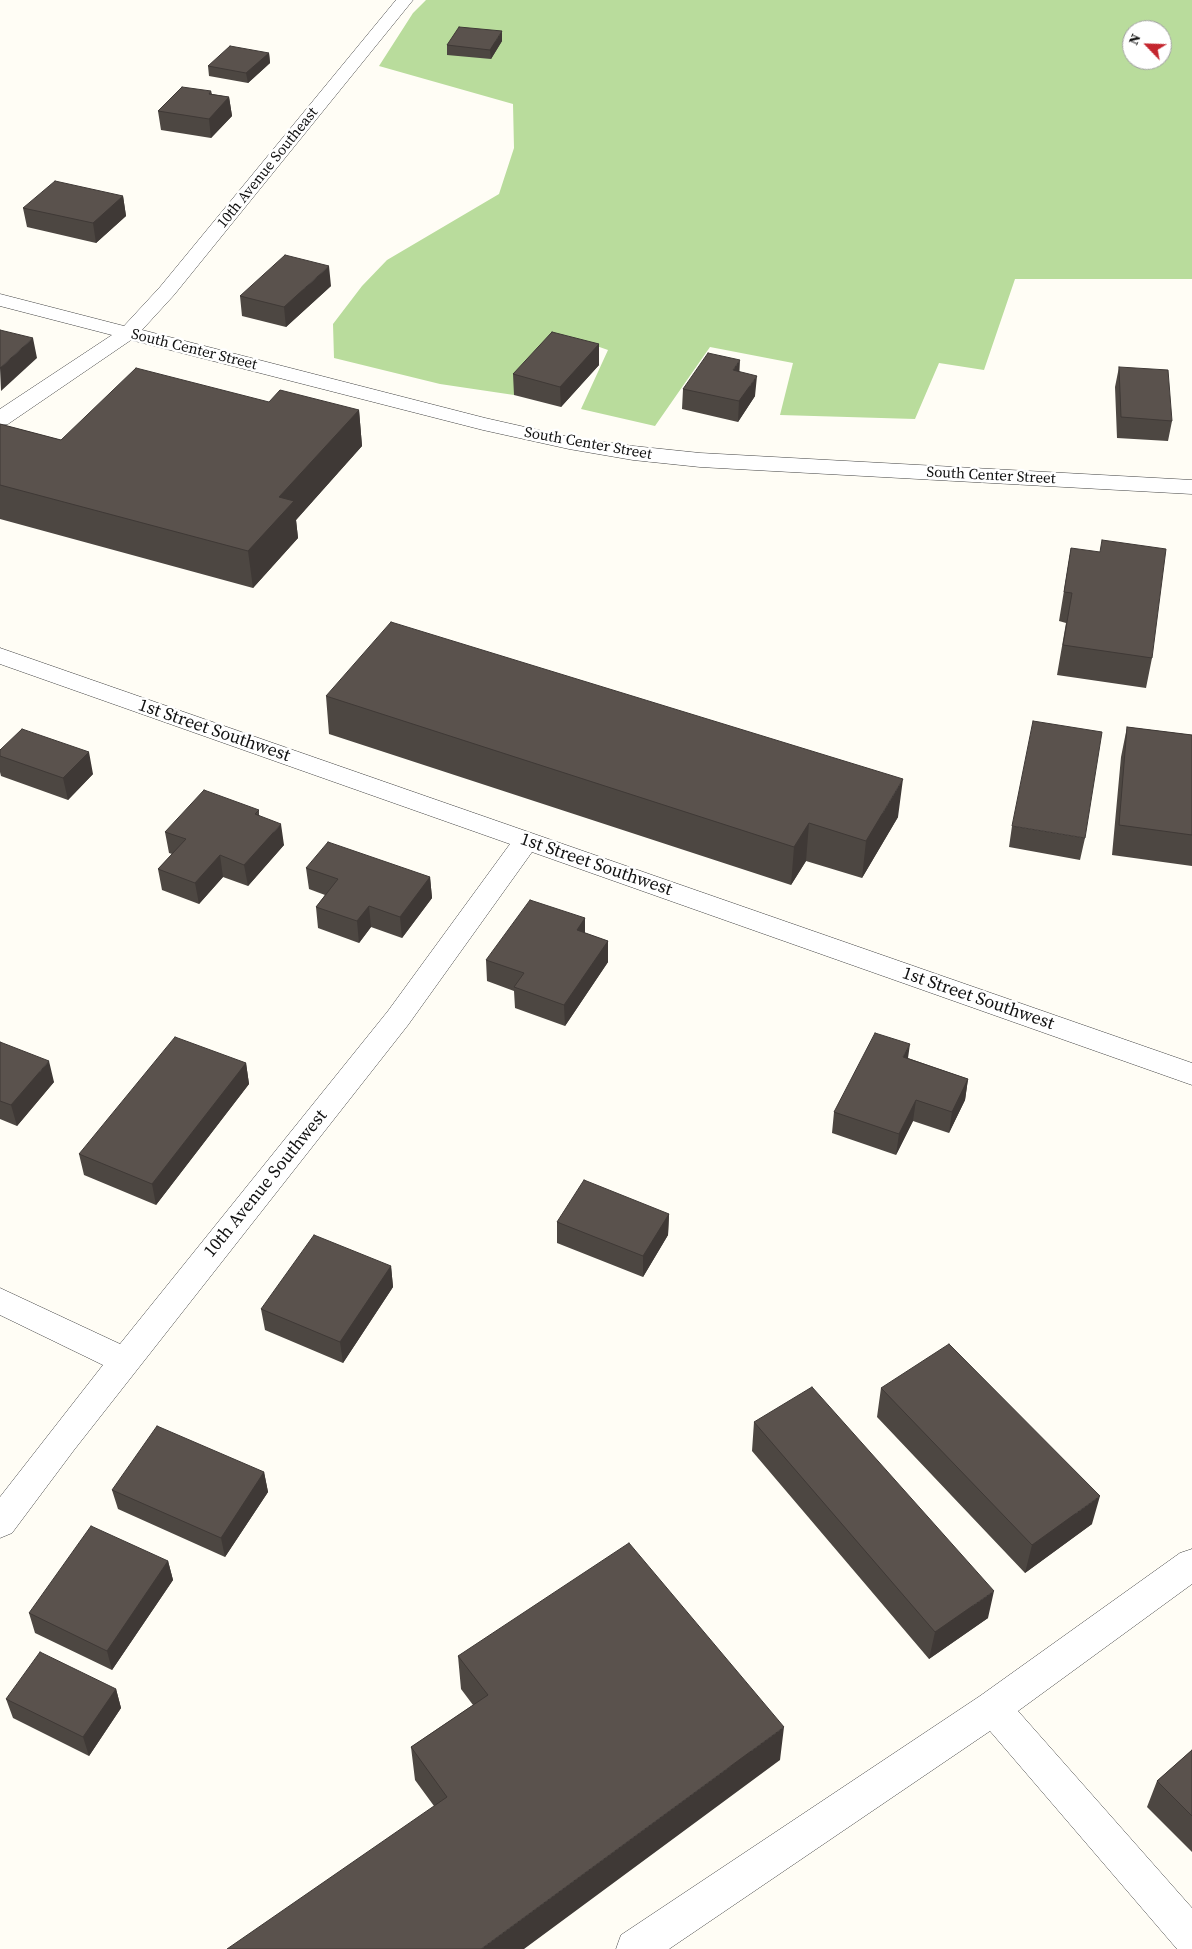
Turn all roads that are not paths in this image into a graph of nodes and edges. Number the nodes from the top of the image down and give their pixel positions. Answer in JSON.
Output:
{"nodes":[{"id":1,"x":405,"y":0,"type":"edge"},
{"id":2,"x":0,"y":300,"type":"edge"},
{"id":3,"x":128,"y":333,"type":"junction"},
{"id":4,"x":0,"y":419,"type":"edge"},
{"id":5,"x":1192,"y":487,"type":"edge"},
{"id":6,"x":0,"y":656,"type":"edge"},
{"id":7,"x":527,"y":840,"type":"junction"},
{"id":8,"x":1192,"y":1074,"type":"edge"},
{"id":9,"x":0,"y":1301,"type":"edge"},
{"id":10,"x":125,"y":1361,"type":"junction"},
{"id":11,"x":0,"y":1523,"type":"edge"},
{"id":12,"x":1192,"y":1564,"type":"edge"},
{"id":13,"x":993,"y":1708,"type":"junction"},
{"id":14,"x":1192,"y":1936,"type":"edge"},
{"id":15,"x":635,"y":1949,"type":"edge"}],
"edges":[{"from":1,"to":3,"type":"street","name":"10th Avenue Southeast"},
{"from":2,"to":3,"type":"street","name":"South Center Street"},
{"from":3,"to":4,"type":"street"},
{"from":3,"to":5,"type":"street","name":"South Center Street"},
{"from":6,"to":7,"type":"street","name":"1st Street Southwest"},
{"from":7,"to":8,"type":"street","name":"1st Street Southwest"},
{"from":7,"to":10,"type":"street","name":"10th Avenue Southwest"},
{"from":9,"to":10,"type":"street"},
{"from":10,"to":11,"type":"street","name":"10th Avenue Southwest"},
{"from":12,"to":13,"type":"street"},
{"from":13,"to":14,"type":"street"},
{"from":13,"to":15,"type":"street"}]}
